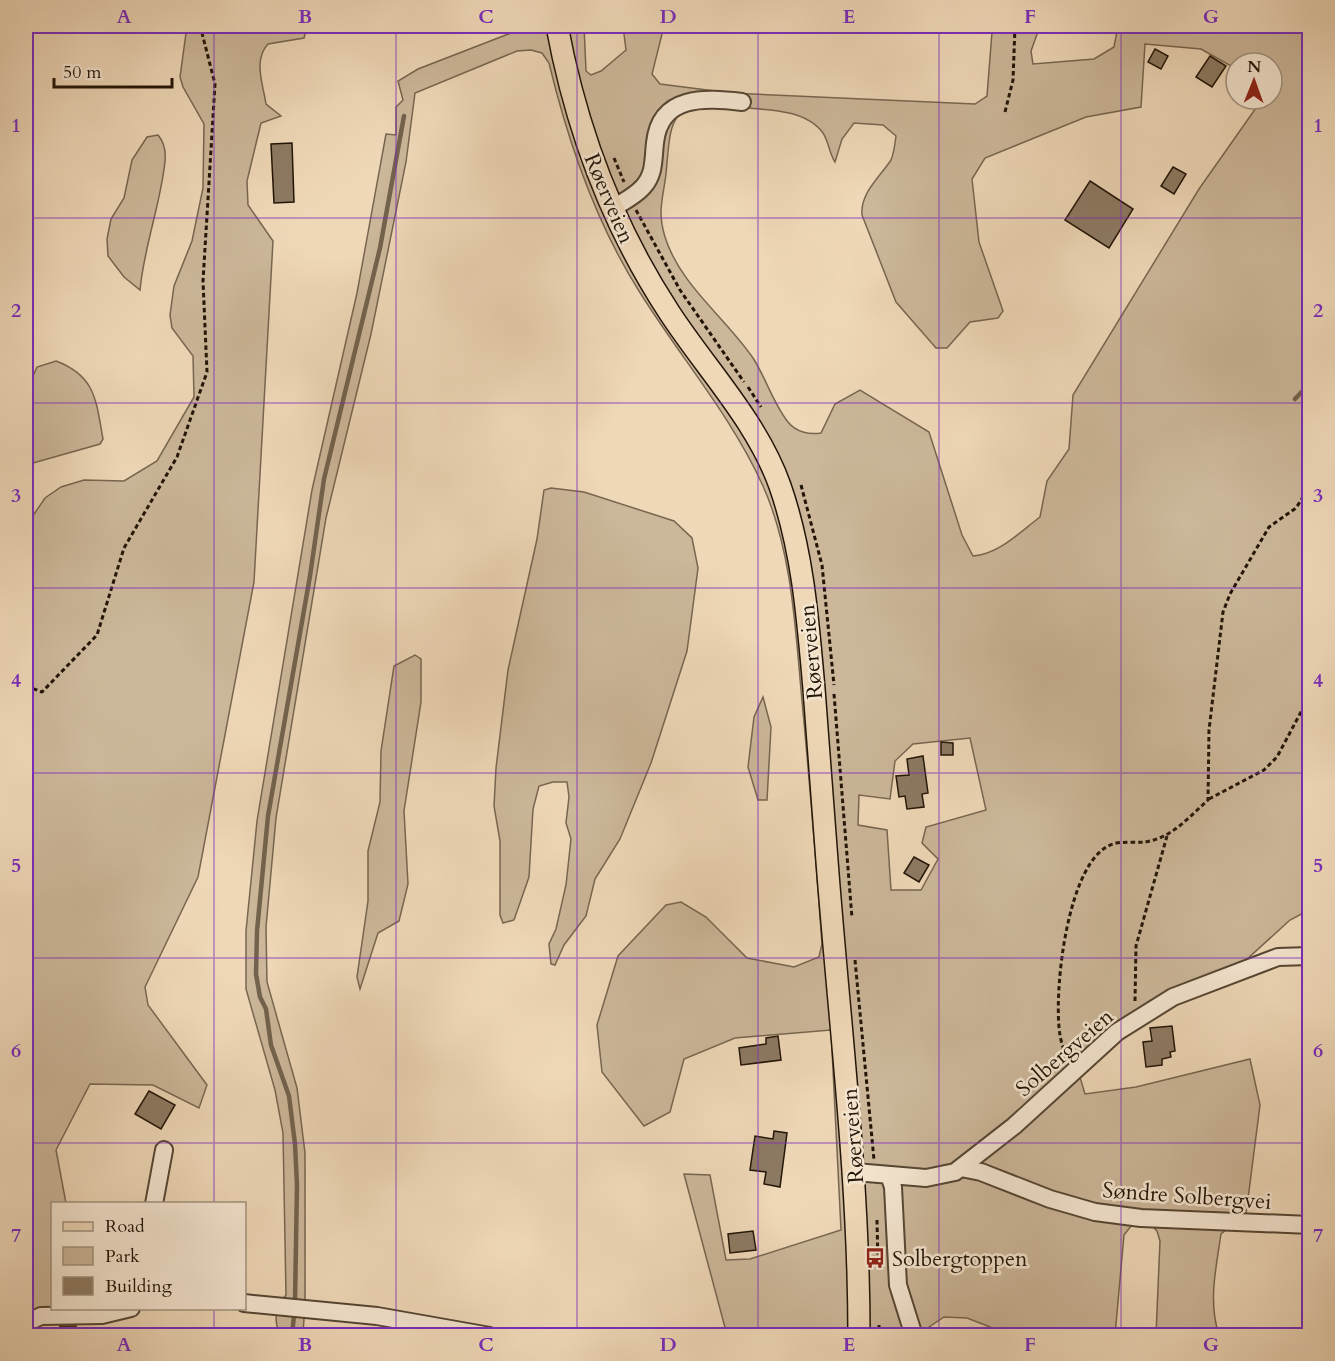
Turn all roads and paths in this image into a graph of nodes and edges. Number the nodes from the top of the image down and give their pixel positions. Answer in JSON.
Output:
{"nodes":[{"id":1,"x":197,"y":26,"type":"edge"},
{"id":2,"x":556,"y":26,"type":"edge"},
{"id":3,"x":1015,"y":26,"type":"edge"},
{"id":4,"x":742,"y":102,"type":"dead end"},
{"id":5,"x":1005,"y":112,"type":"dead end"},
{"id":6,"x":611,"y":150,"type":"dead end"},
{"id":7,"x":622,"y":203,"type":"junction"},
{"id":8,"x":763,"y":410,"type":"dead end"},
{"id":9,"x":799,"y":481,"type":"dead end"},
{"id":10,"x":1310,"y":486,"type":"edge"},
{"id":11,"x":26,"y":686,"type":"edge"},
{"id":12,"x":1310,"y":695,"type":"edge"},
{"id":13,"x":1208,"y":800,"type":"junction"},
{"id":14,"x":1167,"y":836,"type":"junction"},
{"id":15,"x":852,"y":925,"type":"dead end"},
{"id":16,"x":854,"y":950,"type":"dead end"},
{"id":17,"x":1310,"y":956,"type":"edge"},
{"id":18,"x":1134,"y":1021,"type":"junction"},
{"id":19,"x":1070,"y":1073,"type":"junction"},
{"id":20,"x":164,"y":1149,"type":"dead end"},
{"id":21,"x":961,"y":1168,"type":"junction"},
{"id":22,"x":873,"y":1174,"type":"junction"},
{"id":23,"x":154,"y":1202,"type":"edge"},
{"id":24,"x":877,"y":1213,"type":"dead end"},
{"id":25,"x":1310,"y":1225,"type":"edge"},
{"id":26,"x":878,"y":1272,"type":"dead end"},
{"id":27,"x":246,"y":1303,"type":"edge"},
{"id":28,"x":123,"y":1310,"type":"edge"},
{"id":29,"x":878,"y":1319,"type":"dead end"},
{"id":30,"x":26,"y":1323,"type":"edge"},
{"id":31,"x":490,"y":1335,"type":"edge"},
{"id":32,"x":859,"y":1335,"type":"edge"},
{"id":33,"x":879,"y":1335,"type":"edge"},
{"id":34,"x":914,"y":1335,"type":"edge"}],
"edges":[{"from":1,"to":11,"type":"path"},
{"from":2,"to":7,"type":"main road","name":"Røerveien"},
{"from":3,"to":5,"type":"path"},
{"from":4,"to":7,"type":"street"},
{"from":6,"to":7,"type":"path"},
{"from":7,"to":8,"type":"path"},
{"from":7,"to":22,"type":"main road","name":"Røerveien"},
{"from":9,"to":15,"type":"path"},
{"from":10,"to":13,"type":"path"},
{"from":12,"to":13,"type":"path"},
{"from":13,"to":14,"type":"path"},
{"from":14,"to":18,"type":"path"},
{"from":14,"to":19,"type":"path"},
{"from":16,"to":22,"type":"path"},
{"from":17,"to":18,"type":"street","name":"Solbergveien"},
{"from":18,"to":19,"type":"street","name":"Solbergveien"},
{"from":19,"to":21,"type":"street","name":"Solbergveien"},
{"from":20,"to":23,"type":"street"},
{"from":21,"to":22,"type":"street","name":"Solbergveien"},
{"from":21,"to":25,"type":"street","name":"Søndre Solbergvei"},
{"from":22,"to":32,"type":"main road","name":"Røerveien"},
{"from":22,"to":34,"type":"street"},
{"from":24,"to":26,"type":"path"},
{"from":27,"to":31,"type":"street"},
{"from":28,"to":30,"type":"street"},
{"from":29,"to":33,"type":"path"}]}
